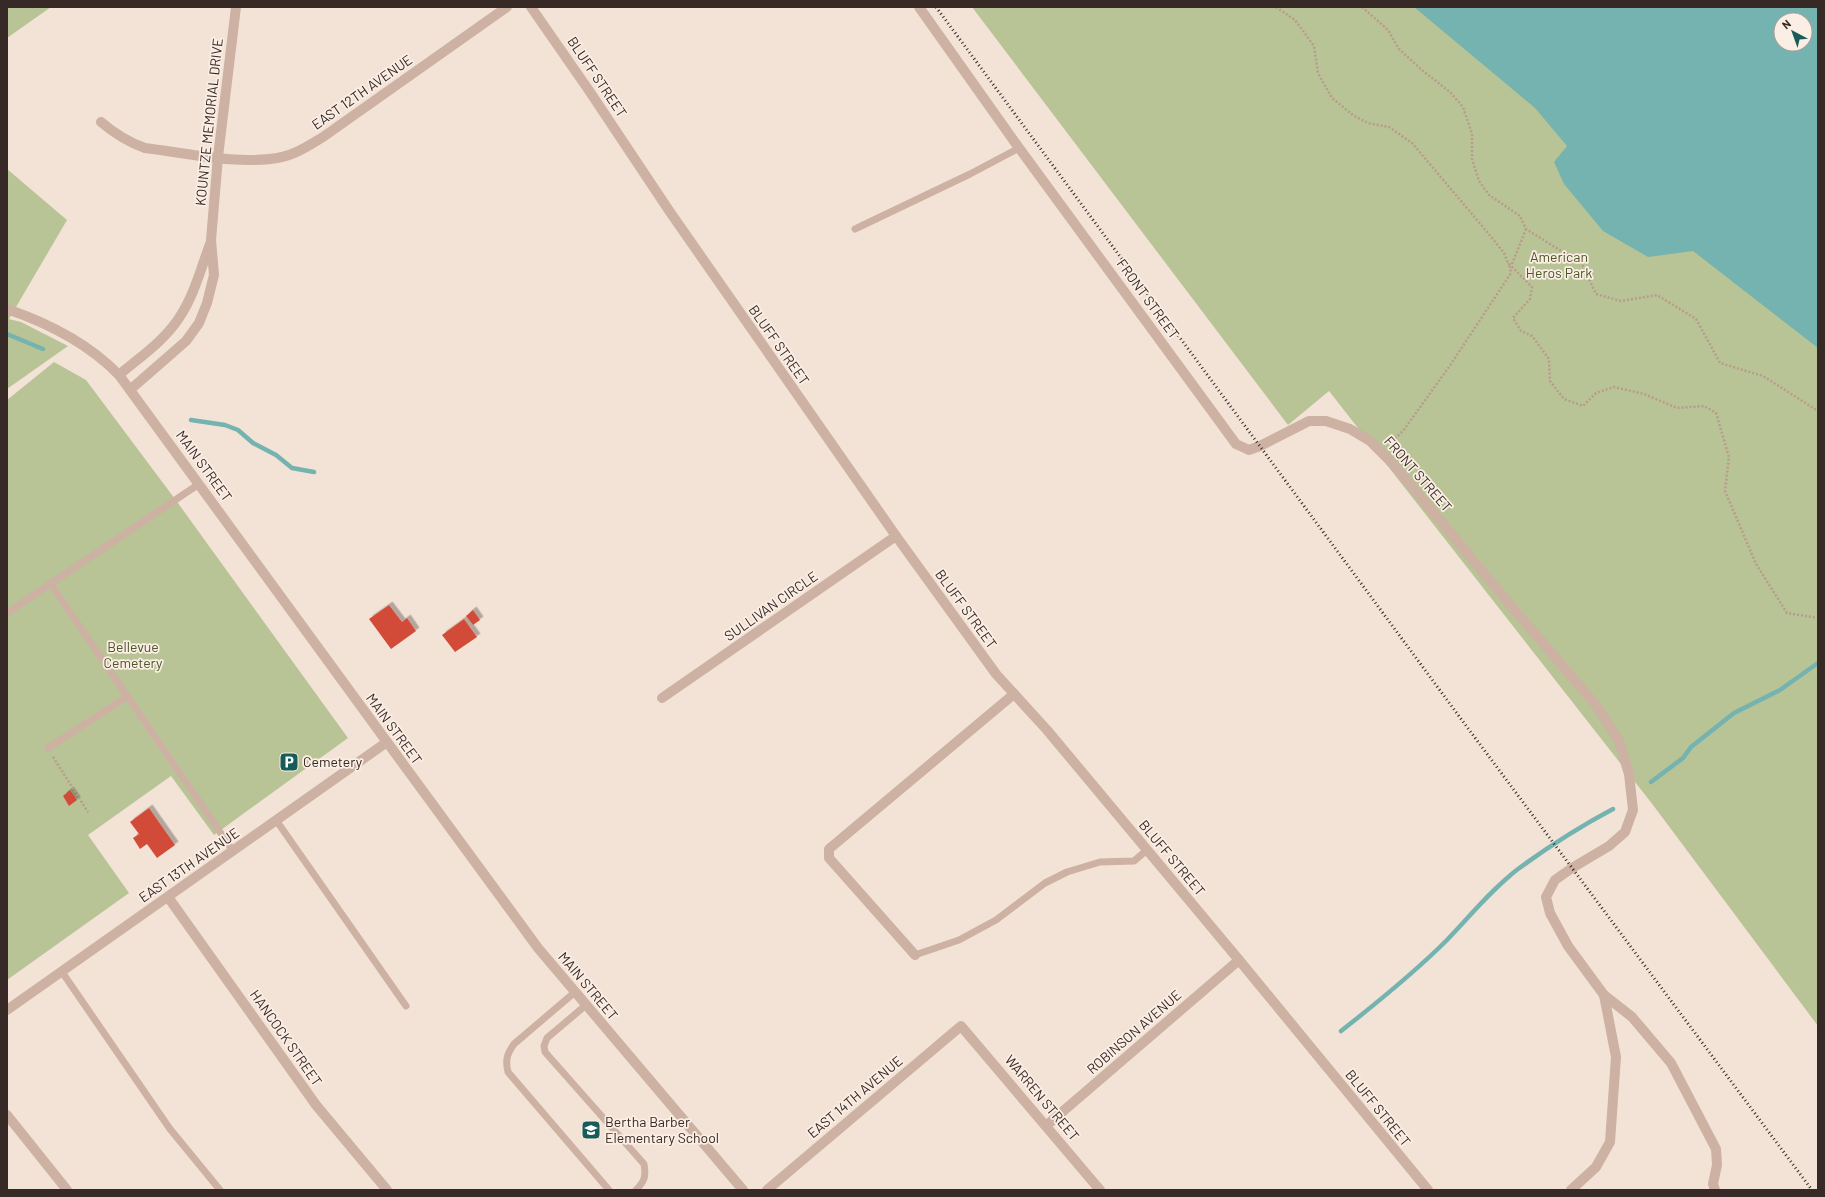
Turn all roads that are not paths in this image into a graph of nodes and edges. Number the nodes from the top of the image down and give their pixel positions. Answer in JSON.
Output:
{"nodes":[{"id":1,"x":236,"y":7,"type":"edge"},
{"id":2,"x":507,"y":7,"type":"edge"},
{"id":3,"x":531,"y":7,"type":"edge"},
{"id":4,"x":919,"y":7,"type":"edge"},
{"id":5,"x":101,"y":122,"type":"dead end"},
{"id":6,"x":1019,"y":148,"type":"junction"},
{"id":7,"x":218,"y":157,"type":"junction"},
{"id":8,"x":855,"y":229,"type":"dead end"},
{"id":9,"x":211,"y":240,"type":"junction"},
{"id":10,"x":7,"y":309,"type":"edge"},
{"id":11,"x":119,"y":375,"type":"junction"},
{"id":12,"x":131,"y":389,"type":"junction"},
{"id":13,"x":199,"y":484,"type":"junction"},
{"id":14,"x":896,"y":536,"type":"junction"},
{"id":15,"x":50,"y":583,"type":"junction"},
{"id":16,"x":7,"y":612,"type":"edge"},
{"id":17,"x":1014,"y":694,"type":"junction"},
{"id":18,"x":128,"y":696,"type":"junction"},
{"id":19,"x":662,"y":698,"type":"dead end"},
{"id":20,"x":387,"y":742,"type":"junction"},
{"id":21,"x":48,"y":748,"type":"dead end"},
{"id":22,"x":276,"y":820,"type":"junction"},
{"id":23,"x":1147,"y":850,"type":"junction"},
{"id":24,"x":233,"y":851,"type":"junction"},
{"id":25,"x":168,"y":897,"type":"junction"},
{"id":26,"x":915,"y":955,"type":"joint"},
{"id":27,"x":1239,"y":960,"type":"junction"},
{"id":28,"x":62,"y":972,"type":"junction"},
{"id":29,"x":575,"y":992,"type":"junction"},
{"id":30,"x":1604,"y":994,"type":"junction"},
{"id":31,"x":586,"y":1005,"type":"junction"},
{"id":32,"x":406,"y":1006,"type":"dead end"},
{"id":33,"x":7,"y":1010,"type":"edge"},
{"id":34,"x":961,"y":1026,"type":"joint"},
{"id":35,"x":7,"y":1116,"type":"edge"},
{"id":36,"x":1047,"y":1125,"type":"junction"},
{"id":37,"x":67,"y":1190,"type":"edge"},
{"id":38,"x":220,"y":1190,"type":"edge"},
{"id":39,"x":387,"y":1190,"type":"edge"},
{"id":40,"x":609,"y":1190,"type":"edge"},
{"id":41,"x":636,"y":1190,"type":"edge"},
{"id":42,"x":743,"y":1190,"type":"edge"},
{"id":43,"x":767,"y":1190,"type":"edge"},
{"id":44,"x":1100,"y":1190,"type":"edge"},
{"id":45,"x":1428,"y":1190,"type":"edge"},
{"id":46,"x":1571,"y":1190,"type":"edge"},
{"id":47,"x":1715,"y":1190,"type":"edge"}],
"edges":[{"from":1,"to":7,"type":"street","name":"KOUNTZE MEMORIAL DRIVE"},
{"from":2,"to":7,"type":"street","name":"EAST 12TH AVENUE"},
{"from":3,"to":14,"type":"street","name":"BLUFF STREET"},
{"from":4,"to":6,"type":"street","name":"FRONT STREET"},
{"from":5,"to":7,"type":"street","name":"EAST 12TH AVENUE"},
{"from":6,"to":8,"type":"lane"},
{"from":6,"to":30,"type":"street","name":"FRONT STREET"},
{"from":7,"to":9,"type":"street","name":"KOUNTZE MEMORIAL DRIVE"},
{"from":9,"to":11,"type":"street"},
{"from":9,"to":12,"type":"street"},
{"from":10,"to":11,"type":"street","name":"MAIN STREET"},
{"from":11,"to":12,"type":"street","name":"MAIN STREET"},
{"from":12,"to":13,"type":"street","name":"MAIN STREET"},
{"from":13,"to":15,"type":"lane"},
{"from":13,"to":20,"type":"street","name":"MAIN STREET"},
{"from":14,"to":17,"type":"street","name":"BLUFF STREET"},
{"from":14,"to":19,"type":"street","name":"SULLIVAN CIRCLE"},
{"from":15,"to":16,"type":"lane"},
{"from":15,"to":18,"type":"lane"},
{"from":17,"to":23,"type":"street","name":"BLUFF STREET"},
{"from":17,"to":26,"type":"street"},
{"from":18,"to":21,"type":"lane"},
{"from":18,"to":24,"type":"lane"},
{"from":20,"to":22,"type":"street","name":"EAST 13TH AVENUE"},
{"from":20,"to":29,"type":"street","name":"MAIN STREET"},
{"from":22,"to":24,"type":"street","name":"EAST 13TH AVENUE"},
{"from":22,"to":32,"type":"lane"},
{"from":23,"to":26,"type":"lane"},
{"from":23,"to":27,"type":"street","name":"BLUFF STREET"},
{"from":24,"to":25,"type":"street","name":"EAST 13TH AVENUE"},
{"from":25,"to":28,"type":"street","name":"EAST 13TH AVENUE"},
{"from":25,"to":39,"type":"street","name":"HANCOCK STREET"},
{"from":27,"to":36,"type":"street","name":"ROBINSON AVENUE"},
{"from":27,"to":45,"type":"street","name":"BLUFF STREET"},
{"from":28,"to":33,"type":"street","name":"EAST 13TH AVENUE"},
{"from":28,"to":38,"type":"lane"},
{"from":29,"to":31,"type":"street","name":"MAIN STREET"},
{"from":29,"to":40,"type":"lane"},
{"from":30,"to":46,"type":"street"},
{"from":30,"to":47,"type":"street"},
{"from":31,"to":41,"type":"lane"},
{"from":31,"to":42,"type":"street","name":"MAIN STREET"},
{"from":34,"to":36,"type":"street","name":"WARREN STREET"},
{"from":34,"to":43,"type":"street","name":"EAST 14TH AVENUE"},
{"from":35,"to":37,"type":"street"},
{"from":36,"to":44,"type":"street","name":"WARREN STREET"}]}
